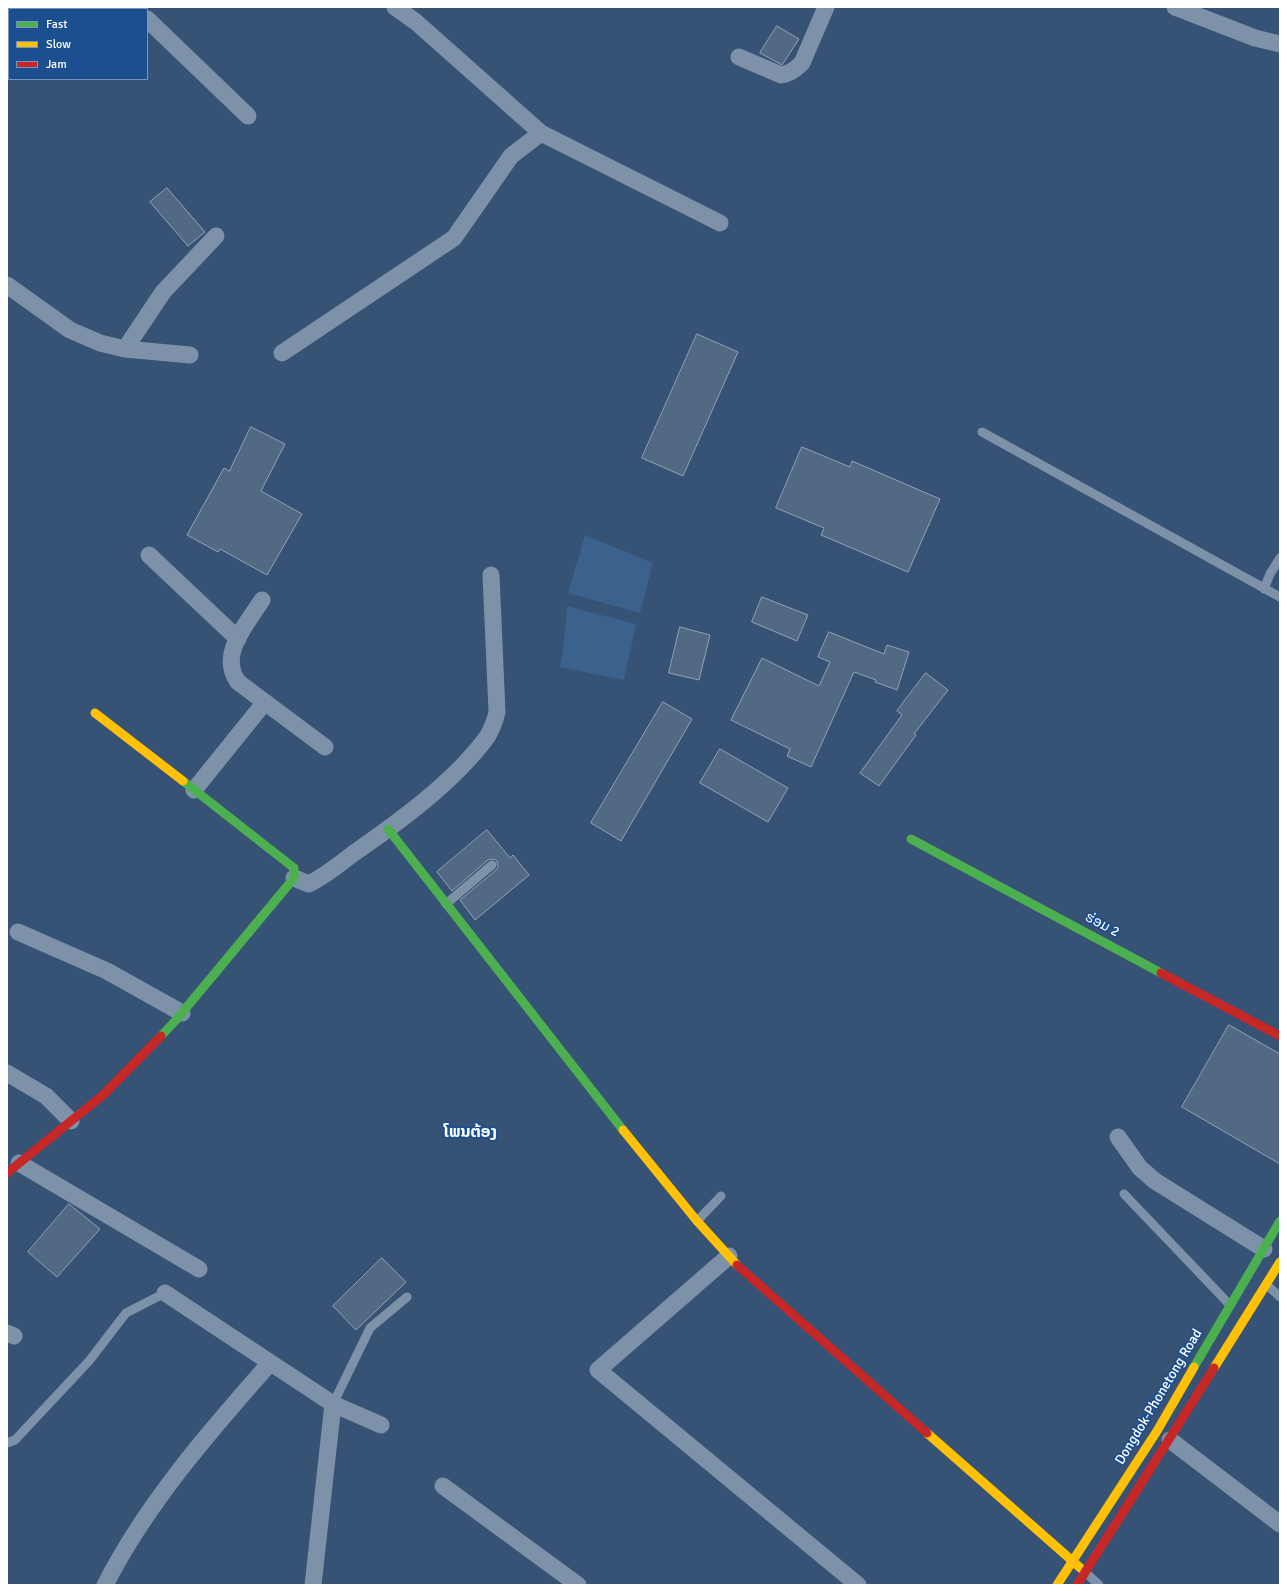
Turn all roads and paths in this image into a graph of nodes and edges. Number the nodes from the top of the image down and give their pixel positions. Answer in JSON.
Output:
{"nodes":[{"id":1,"x":395,"y":7,"type":"edge"},
{"id":2,"x":826,"y":7,"type":"edge"},
{"id":3,"x":1175,"y":7,"type":"edge"},
{"id":4,"x":148,"y":20,"type":"edge"},
{"id":5,"x":1280,"y":44,"type":"edge"},
{"id":6,"x":739,"y":57,"type":"dead end"},
{"id":7,"x":248,"y":116,"type":"dead end"},
{"id":8,"x":540,"y":133,"type":"junction"},
{"id":9,"x":720,"y":223,"type":"dead end"},
{"id":10,"x":216,"y":236,"type":"dead end"},
{"id":11,"x":7,"y":285,"type":"edge"},
{"id":12,"x":125,"y":349,"type":"junction"},
{"id":13,"x":282,"y":353,"type":"dead end"},
{"id":14,"x":190,"y":355,"type":"dead end"},
{"id":15,"x":982,"y":432,"type":"dead end"},
{"id":16,"x":149,"y":555,"type":"dead end"},
{"id":17,"x":1280,"y":558,"type":"edge"},
{"id":18,"x":491,"y":575,"type":"dead end"},
{"id":19,"x":1264,"y":589,"type":"junction"},
{"id":20,"x":1280,"y":597,"type":"edge"},
{"id":21,"x":262,"y":600,"type":"dead end"},
{"id":22,"x":238,"y":638,"type":"junction"},
{"id":23,"x":265,"y":702,"type":"junction"},
{"id":24,"x":94,"y":713,"type":"dead end"},
{"id":25,"x":325,"y":747,"type":"dead end"},
{"id":26,"x":194,"y":790,"type":"junction"},
{"id":27,"x":388,"y":829,"type":"junction"},
{"id":28,"x":911,"y":839,"type":"dead end"},
{"id":29,"x":492,"y":865,"type":"dead end"},
{"id":30,"x":294,"y":878,"type":"junction"},
{"id":31,"x":446,"y":904,"type":"junction"},
{"id":32,"x":18,"y":932,"type":"dead end"},
{"id":33,"x":182,"y":1013,"type":"junction"},
{"id":34,"x":1280,"y":1036,"type":"edge"},
{"id":35,"x":7,"y":1073,"type":"edge"},
{"id":36,"x":71,"y":1121,"type":"junction"},
{"id":37,"x":1118,"y":1136,"type":"dead end"},
{"id":38,"x":13,"y":1168,"type":"edge"},
{"id":39,"x":1124,"y":1194,"type":"dead end"},
{"id":40,"x":721,"y":1196,"type":"dead end"},
{"id":41,"x":697,"y":1221,"type":"junction"},
{"id":42,"x":1280,"y":1221,"type":"edge"},
{"id":43,"x":1264,"y":1249,"type":"junction"},
{"id":44,"x":730,"y":1256,"type":"junction"},
{"id":45,"x":1280,"y":1262,"type":"edge"},
{"id":46,"x":199,"y":1269,"type":"dead end"},
{"id":47,"x":1267,"y":1285,"type":"junction"},
{"id":48,"x":165,"y":1293,"type":"joint"},
{"id":49,"x":407,"y":1297,"type":"dead end"},
{"id":50,"x":1280,"y":1297,"type":"edge"},
{"id":51,"x":1230,"y":1305,"type":"junction"},
{"id":52,"x":270,"y":1363,"type":"junction"},
{"id":53,"x":333,"y":1404,"type":"junction"},
{"id":54,"x":381,"y":1425,"type":"dead end"},
{"id":55,"x":1170,"y":1440,"type":"junction"},
{"id":56,"x":7,"y":1443,"type":"edge"},
{"id":57,"x":443,"y":1486,"type":"dead end"},
{"id":58,"x":1280,"y":1524,"type":"edge"},
{"id":59,"x":1073,"y":1561,"type":"junction"},
{"id":60,"x":1085,"y":1572,"type":"junction"},
{"id":61,"x":105,"y":1585,"type":"edge"},
{"id":62,"x":314,"y":1585,"type":"edge"},
{"id":63,"x":578,"y":1585,"type":"edge"},
{"id":64,"x":858,"y":1585,"type":"edge"},
{"id":65,"x":1057,"y":1585,"type":"edge"},
{"id":66,"x":1077,"y":1585,"type":"edge"},
{"id":67,"x":1099,"y":1585,"type":"edge"}],
"edges":[{"from":1,"to":8,"type":"street"},
{"from":2,"to":6,"type":"street"},
{"from":3,"to":5,"type":"street"},
{"from":4,"to":7,"type":"street"},
{"from":8,"to":9,"type":"street"},
{"from":8,"to":13,"type":"street"},
{"from":10,"to":12,"type":"street"},
{"from":11,"to":12,"type":"street"},
{"from":12,"to":14,"type":"street"},
{"from":15,"to":19,"type":"lane"},
{"from":16,"to":22,"type":"street"},
{"from":17,"to":19,"type":"lane"},
{"from":18,"to":27,"type":"street"},
{"from":19,"to":20,"type":"lane"},
{"from":21,"to":22,"type":"street"},
{"from":22,"to":23,"type":"street"},
{"from":23,"to":25,"type":"street"},
{"from":23,"to":26,"type":"street"},
{"from":24,"to":26,"type":"street"},
{"from":26,"to":30,"type":"street"},
{"from":27,"to":30,"type":"street"},
{"from":27,"to":31,"type":"street"},
{"from":28,"to":34,"type":"street","name":"ຮ່ອມ 2"},
{"from":29,"to":31,"type":"lane"},
{"from":30,"to":33,"type":"street"},
{"from":31,"to":41,"type":"street"},
{"from":32,"to":33,"type":"street"},
{"from":33,"to":36,"type":"street"},
{"from":35,"to":36,"type":"street"},
{"from":36,"to":38,"type":"street"},
{"from":37,"to":43,"type":"street"},
{"from":38,"to":46,"type":"street"},
{"from":39,"to":51,"type":"lane"},
{"from":40,"to":41,"type":"lane"},
{"from":41,"to":44,"type":"street"},
{"from":42,"to":43,"type":"street","name":"Dongdok-Phonetong Road"},
{"from":43,"to":51,"type":"street","name":"Dongdok-Phonetong Road"},
{"from":44,"to":59,"type":"street"},
{"from":44,"to":64,"type":"street"},
{"from":45,"to":47,"type":"street"},
{"from":47,"to":50,"type":"lane"},
{"from":47,"to":55,"type":"street"},
{"from":48,"to":52,"type":"street"},
{"from":48,"to":56,"type":"lane"},
{"from":49,"to":53,"type":"lane"},
{"from":51,"to":59,"type":"street","name":"Dongdok-Phonetong Road"},
{"from":52,"to":53,"type":"street"},
{"from":52,"to":61,"type":"street"},
{"from":53,"to":54,"type":"street"},
{"from":53,"to":62,"type":"street"},
{"from":55,"to":58,"type":"street"},
{"from":55,"to":60,"type":"street"},
{"from":57,"to":63,"type":"street"},
{"from":59,"to":60,"type":"street"},
{"from":59,"to":65,"type":"street","name":"Dongdok-Phonetong Road"},
{"from":60,"to":66,"type":"street"},
{"from":60,"to":67,"type":"lane"}]}
